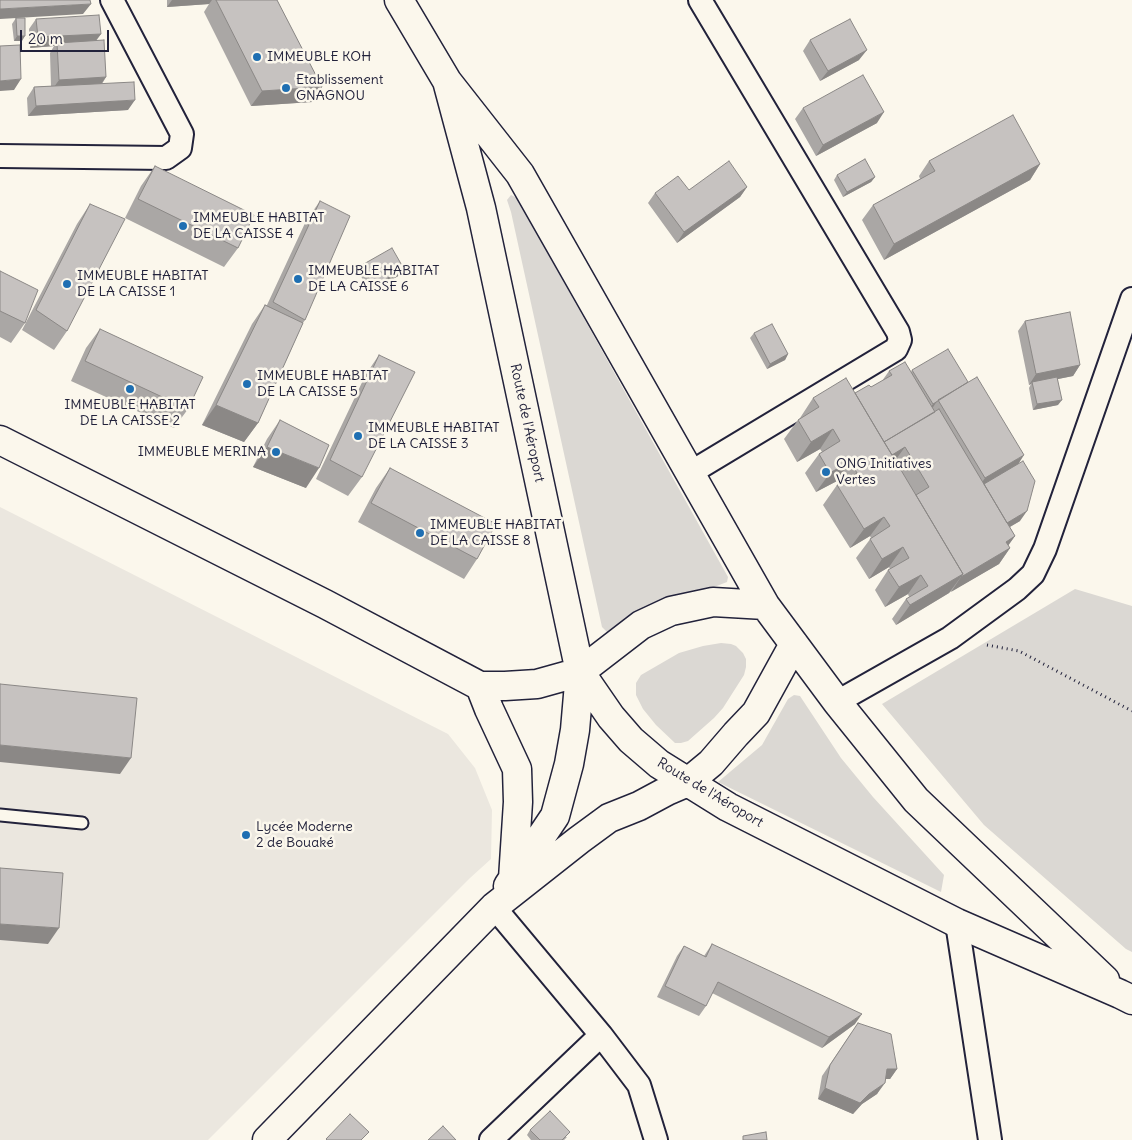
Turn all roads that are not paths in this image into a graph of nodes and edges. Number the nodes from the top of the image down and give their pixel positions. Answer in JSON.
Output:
{"nodes":[{"id":1,"x":112,"y":0,"type":"edge"},
{"id":2,"x":399,"y":0,"type":"edge"},
{"id":3,"x":700,"y":0,"type":"edge"},
{"id":4,"x":446,"y":81,"type":"junction"},
{"id":5,"x":0,"y":156,"type":"edge"},
{"id":6,"x":1132,"y":300,"type":"edge"},
{"id":7,"x":0,"y":440,"type":"edge"},
{"id":8,"x":690,"y":473,"type":"junction"},
{"id":9,"x":765,"y":605,"type":"junction"},
{"id":10,"x":794,"y":644,"type":"junction"},
{"id":11,"x":580,"y":672,"type":"junction"},
{"id":12,"x":480,"y":686,"type":"junction"},
{"id":13,"x":837,"y":702,"type":"junction"},
{"id":14,"x":688,"y":782,"type":"junction"},
{"id":15,"x":0,"y":815,"type":"edge"},
{"id":16,"x":82,"y":823,"type":"dead end"},
{"id":17,"x":513,"y":879,"type":"junction"},
{"id":18,"x":494,"y":907,"type":"junction"},
{"id":19,"x":957,"y":922,"type":"junction"},
{"id":20,"x":1126,"y":997,"type":"edge"},
{"id":21,"x":601,"y":1035,"type":"junction"},
{"id":22,"x":267,"y":1140,"type":"edge"},
{"id":23,"x":491,"y":1140,"type":"edge"},
{"id":24,"x":656,"y":1140,"type":"edge"},
{"id":25,"x":990,"y":1140,"type":"edge"}],
"edges":[{"from":1,"to":5,"type":"street"},
{"from":2,"to":4,"type":"main road","name":"Route de l'Aéroport"},
{"from":3,"to":8,"type":"street"},
{"from":4,"to":8,"type":"main road","name":"Route de l'Aéroport"},
{"from":4,"to":11,"type":"main road","name":"Route de l'Aéroport"},
{"from":6,"to":13,"type":"street"},
{"from":7,"to":12,"type":"main road"},
{"from":8,"to":9,"type":"main road","name":"Route de l'Aéroport"},
{"from":9,"to":10,"type":"main road","name":"Route de l'Aéroport"},
{"from":9,"to":11,"type":"main road"},
{"from":10,"to":13,"type":"main road","name":"Route de l'Aéroport"},
{"from":10,"to":14,"type":"main road"},
{"from":11,"to":12,"type":"main road"},
{"from":11,"to":14,"type":"main road","name":"Route de l'Aéroport"},
{"from":11,"to":17,"type":"main road"},
{"from":12,"to":17,"type":"main road"},
{"from":13,"to":20,"type":"main road","name":"Route de l'Aéroport"},
{"from":14,"to":18,"type":"main road"},
{"from":14,"to":19,"type":"main road","name":"Route de l'Aéroport"},
{"from":15,"to":16,"type":"lane"},
{"from":17,"to":18,"type":"main road"},
{"from":18,"to":21,"type":"street"},
{"from":18,"to":22,"type":"main road"},
{"from":19,"to":20,"type":"main road","name":"Route de l'Aéroport"},
{"from":19,"to":25,"type":"street"},
{"from":21,"to":23,"type":"street"},
{"from":21,"to":24,"type":"street"}]}
